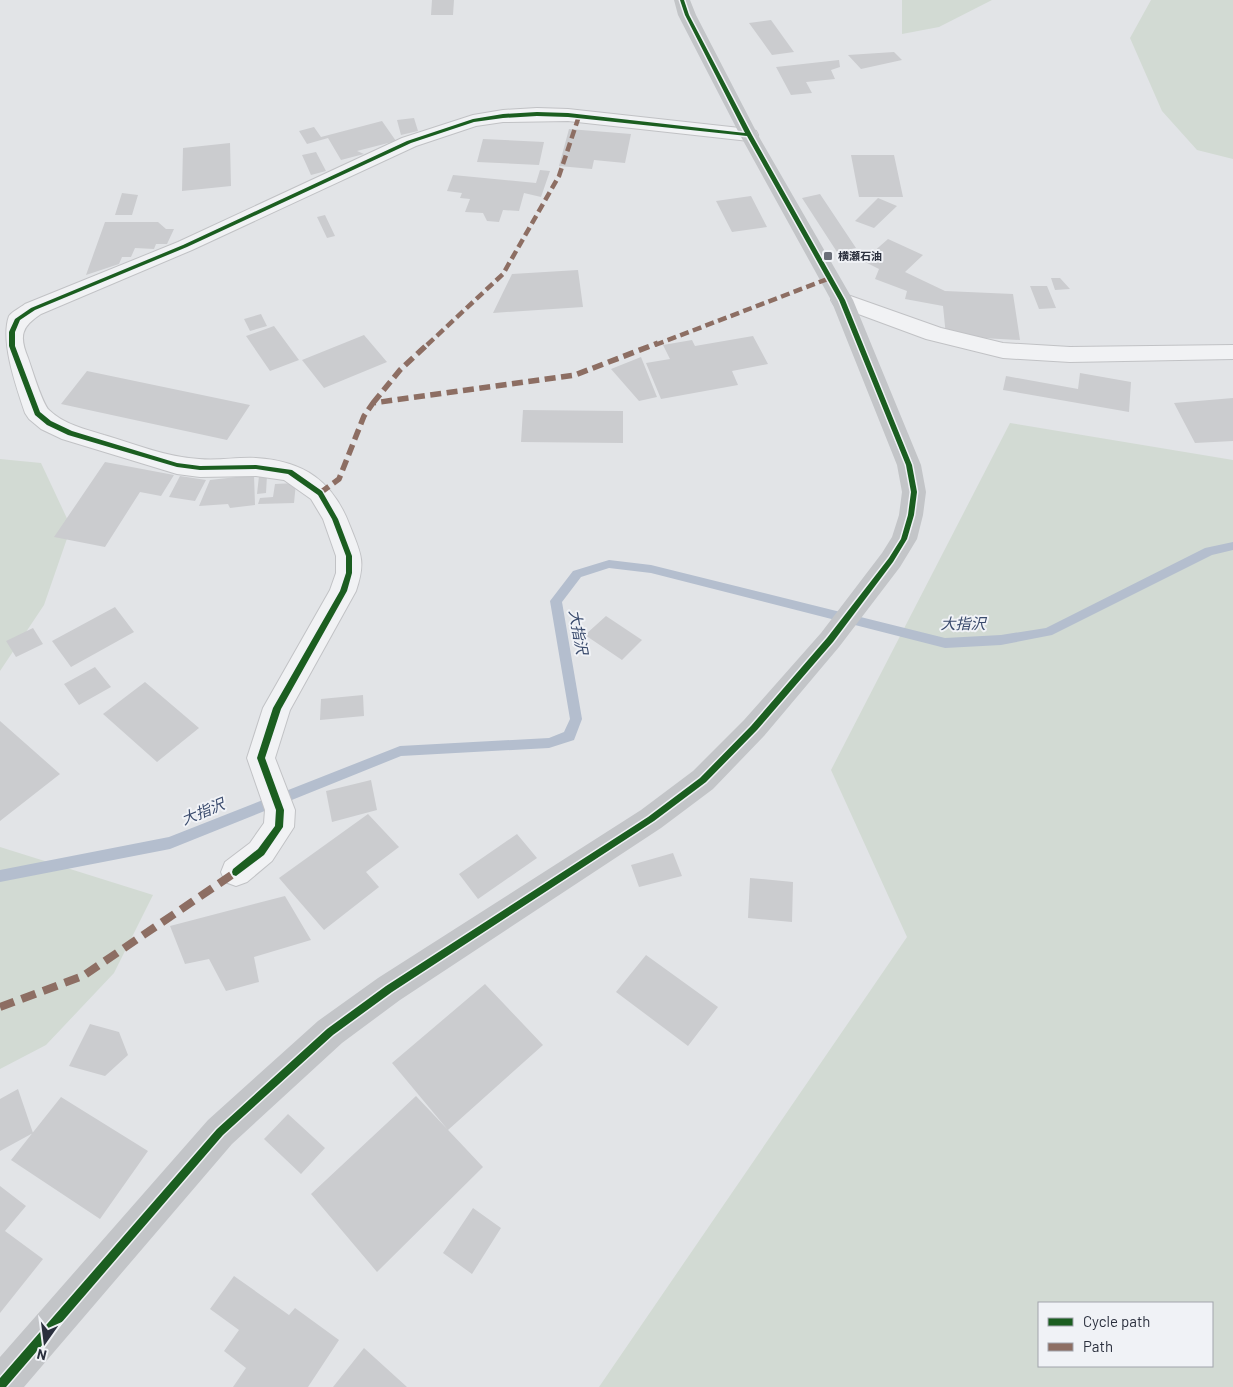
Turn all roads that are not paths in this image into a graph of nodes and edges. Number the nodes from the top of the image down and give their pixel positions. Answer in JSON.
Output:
{"nodes":[{"id":1,"x":682,"y":0,"type":"edge"},
{"id":2,"x":749,"y":135,"type":"junction"},
{"id":3,"x":842,"y":300,"type":"junction"},
{"id":4,"x":1233,"y":352,"type":"edge"},
{"id":5,"x":236,"y":872,"type":"dead end"},
{"id":6,"x":0,"y":1386,"type":"edge"}],
"edges":[{"from":1,"to":2,"type":"street"},
{"from":2,"to":3,"type":"street"},
{"from":2,"to":5,"type":"street"},
{"from":3,"to":4,"type":"street"},
{"from":3,"to":6,"type":"street"}]}
